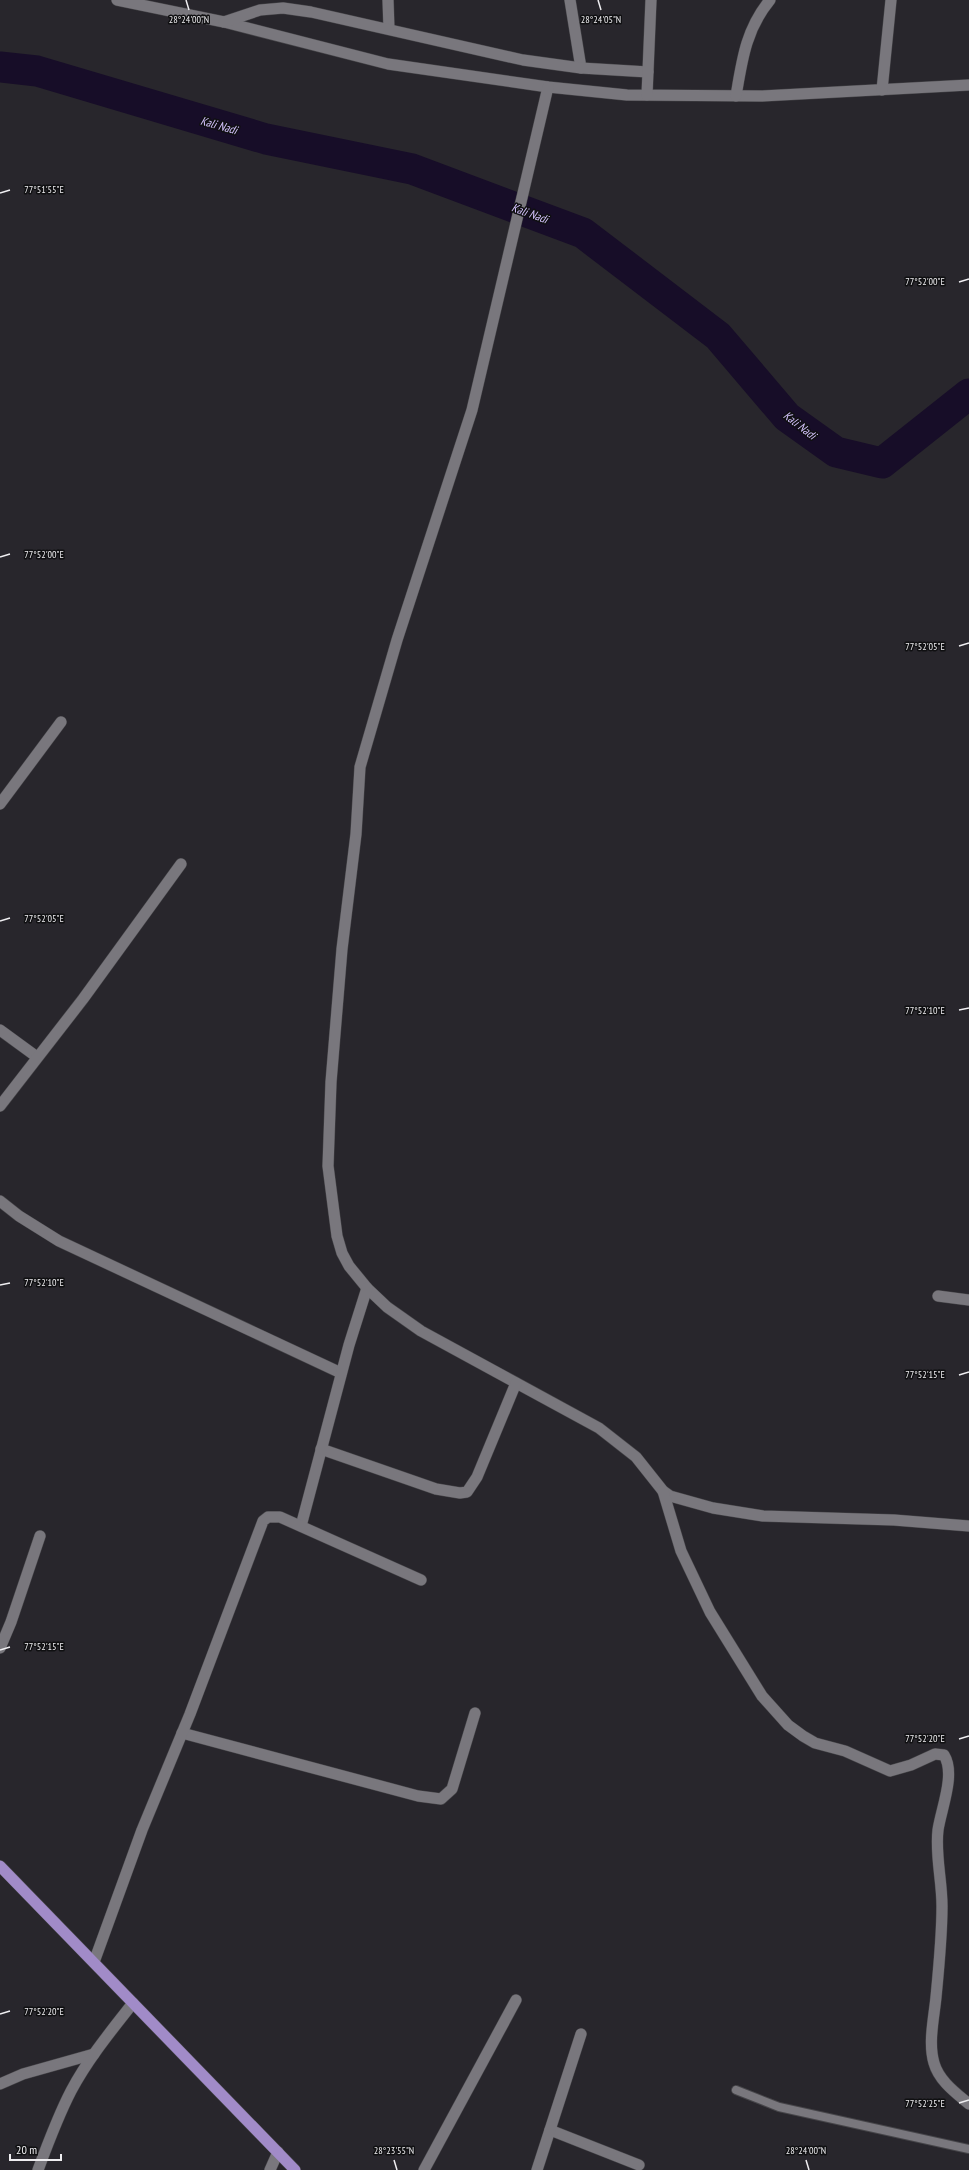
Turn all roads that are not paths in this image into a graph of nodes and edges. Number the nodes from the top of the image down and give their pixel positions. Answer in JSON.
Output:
{"nodes":[{"id":1,"x":117,"y":0,"type":"edge"},
{"id":2,"x":388,"y":0,"type":"edge"},
{"id":3,"x":570,"y":0,"type":"edge"},
{"id":4,"x":651,"y":0,"type":"edge"},
{"id":5,"x":770,"y":0,"type":"edge"},
{"id":6,"x":891,"y":0,"type":"edge"},
{"id":7,"x":224,"y":22,"type":"junction"},
{"id":8,"x":389,"y":29,"type":"junction"},
{"id":9,"x":581,"y":68,"type":"junction"},
{"id":10,"x":648,"y":72,"type":"junction"},
{"id":11,"x":969,"y":85,"type":"edge"},
{"id":12,"x":548,"y":87,"type":"junction"},
{"id":13,"x":882,"y":90,"type":"junction"},
{"id":14,"x":647,"y":95,"type":"junction"},
{"id":15,"x":736,"y":96,"type":"junction"},
{"id":16,"x":61,"y":722,"type":"dead end"},
{"id":17,"x":0,"y":804,"type":"edge"},
{"id":18,"x":181,"y":864,"type":"dead end"},
{"id":19,"x":0,"y":1030,"type":"edge"},
{"id":20,"x":37,"y":1057,"type":"junction"},
{"id":21,"x":0,"y":1106,"type":"edge"},
{"id":22,"x":0,"y":1201,"type":"edge"},
{"id":23,"x":367,"y":1288,"type":"junction"},
{"id":24,"x":938,"y":1296,"type":"dead end"},
{"id":25,"x":969,"y":1300,"type":"edge"},
{"id":26,"x":341,"y":1373,"type":"junction"},
{"id":27,"x":516,"y":1384,"type":"junction"},
{"id":28,"x":321,"y":1449,"type":"junction"},
{"id":29,"x":663,"y":1491,"type":"junction"},
{"id":30,"x":301,"y":1526,"type":"junction"},
{"id":31,"x":969,"y":1526,"type":"edge"},
{"id":32,"x":40,"y":1536,"type":"dead end"},
{"id":33,"x":421,"y":1580,"type":"dead end"},
{"id":34,"x":0,"y":1648,"type":"edge"},
{"id":35,"x":475,"y":1713,"type":"dead end"},
{"id":36,"x":182,"y":1733,"type":"junction"},
{"id":37,"x":0,"y":1866,"type":"edge"},
{"id":38,"x":94,"y":1962,"type":"junction"},
{"id":39,"x":516,"y":2000,"type":"dead end"},
{"id":40,"x":133,"y":2003,"type":"junction"},
{"id":41,"x":582,"y":2034,"type":"dead end"},
{"id":42,"x":94,"y":2054,"type":"junction"},
{"id":43,"x":0,"y":2084,"type":"edge"},
{"id":44,"x":736,"y":2090,"type":"dead end"},
{"id":45,"x":969,"y":2104,"type":"edge"},
{"id":46,"x":550,"y":2130,"type":"junction"},
{"id":47,"x":969,"y":2149,"type":"edge"},
{"id":48,"x":278,"y":2152,"type":"junction"},
{"id":49,"x":639,"y":2164,"type":"dead end"},
{"id":50,"x":38,"y":2170,"type":"edge"},
{"id":51,"x":270,"y":2170,"type":"edge"},
{"id":52,"x":295,"y":2170,"type":"edge"},
{"id":53,"x":424,"y":2170,"type":"edge"},
{"id":54,"x":538,"y":2170,"type":"edge"}],
"edges":[{"from":1,"to":7,"type":"street"},
{"from":2,"to":8,"type":"street"},
{"from":3,"to":9,"type":"street"},
{"from":4,"to":10,"type":"street"},
{"from":5,"to":15,"type":"street"},
{"from":6,"to":13,"type":"street"},
{"from":7,"to":8,"type":"street"},
{"from":7,"to":12,"type":"street"},
{"from":8,"to":9,"type":"street"},
{"from":9,"to":10,"type":"street"},
{"from":10,"to":14,"type":"street"},
{"from":11,"to":13,"type":"street"},
{"from":12,"to":14,"type":"street"},
{"from":12,"to":23,"type":"street"},
{"from":13,"to":15,"type":"street"},
{"from":14,"to":15,"type":"street"},
{"from":16,"to":17,"type":"street"},
{"from":18,"to":20,"type":"street"},
{"from":19,"to":20,"type":"street"},
{"from":20,"to":21,"type":"street"},
{"from":22,"to":26,"type":"street"},
{"from":23,"to":26,"type":"street"},
{"from":23,"to":27,"type":"street"},
{"from":24,"to":25,"type":"street"},
{"from":26,"to":28,"type":"street"},
{"from":27,"to":28,"type":"street"},
{"from":27,"to":29,"type":"street"},
{"from":28,"to":30,"type":"street"},
{"from":29,"to":31,"type":"street"},
{"from":29,"to":45,"type":"street"},
{"from":30,"to":33,"type":"street"},
{"from":30,"to":36,"type":"street"},
{"from":32,"to":34,"type":"street"},
{"from":35,"to":36,"type":"street"},
{"from":36,"to":38,"type":"street"},
{"from":37,"to":38,"type":"main road"},
{"from":38,"to":40,"type":"main road"},
{"from":39,"to":53,"type":"street"},
{"from":40,"to":42,"type":"street"},
{"from":40,"to":48,"type":"main road"},
{"from":41,"to":46,"type":"street"},
{"from":42,"to":43,"type":"street"},
{"from":42,"to":50,"type":"street"},
{"from":44,"to":47,"type":"lane"},
{"from":46,"to":49,"type":"street"},
{"from":46,"to":54,"type":"street"},
{"from":48,"to":51,"type":"street"},
{"from":48,"to":52,"type":"main road"}]}
